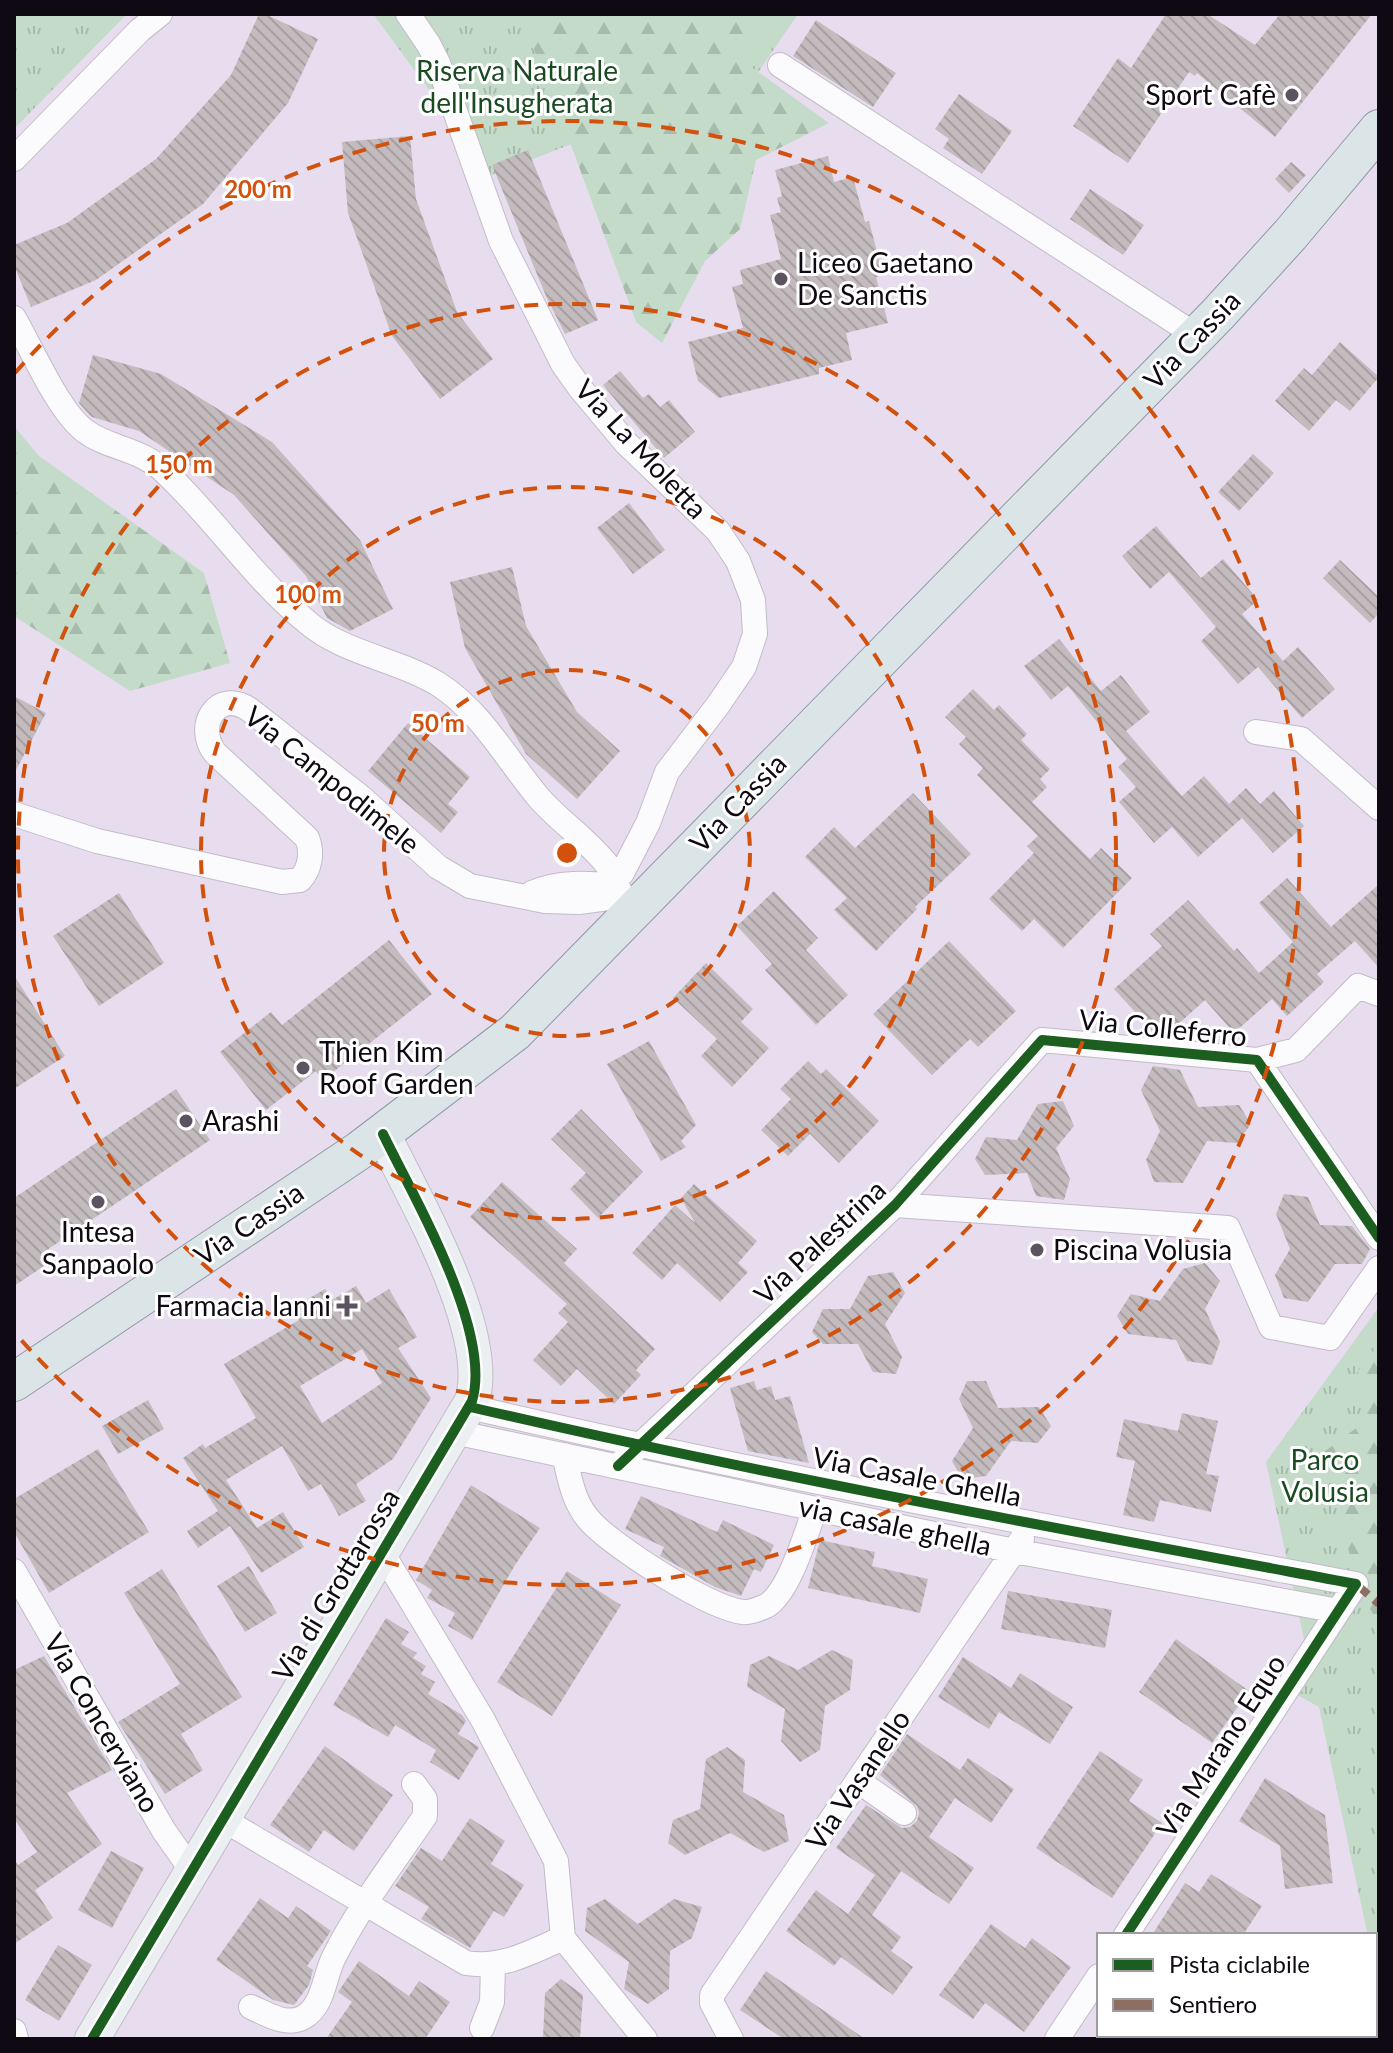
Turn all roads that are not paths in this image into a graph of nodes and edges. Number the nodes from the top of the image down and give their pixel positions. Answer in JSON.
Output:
{"nodes":[{"id":1,"x":160,"y":14,"type":"edge"},
{"id":2,"x":408,"y":14,"type":"edge"},
{"id":3,"x":780,"y":65,"type":"dead end"},
{"id":4,"x":1379,"y":129,"type":"edge"},
{"id":5,"x":14,"y":159,"type":"edge"},
{"id":6,"x":14,"y":318,"type":"edge"},
{"id":7,"x":1197,"y":336,"type":"junction"},
{"id":8,"x":1256,"y":732,"type":"dead end"},
{"id":9,"x":1379,"y":808,"type":"edge"},
{"id":10,"x":14,"y":814,"type":"edge"},
{"id":11,"x":627,"y":887,"type":"junction"},
{"id":12,"x":1379,"y":994,"type":"edge"},
{"id":13,"x":1042,"y":1040,"type":"joint"},
{"id":14,"x":1257,"y":1060,"type":"junction"},
{"id":15,"x":383,"y":1134,"type":"junction"},
{"id":16,"x":895,"y":1205,"type":"junction"},
{"id":17,"x":1379,"y":1238,"type":"edge"},
{"id":18,"x":1379,"y":1268,"type":"edge"},
{"id":19,"x":14,"y":1382,"type":"edge"},
{"id":20,"x":462,"y":1420,"type":"junction"},
{"id":21,"x":637,"y":1445,"type":"junction"},
{"id":22,"x":564,"y":1455,"type":"junction"},
{"id":23,"x":618,"y":1466,"type":"junction"},
{"id":24,"x":815,"y":1509,"type":"junction"},
{"id":25,"x":1032,"y":1524,"type":"junction"},
{"id":26,"x":1014,"y":1551,"type":"junction"},
{"id":27,"x":383,"y":1554,"type":"junction"},
{"id":28,"x":14,"y":1571,"type":"edge"},
{"id":29,"x":1356,"y":1584,"type":"joint"},
{"id":30,"x":1338,"y":1611,"type":"junction"},
{"id":31,"x":858,"y":1781,"type":"junction"},
{"id":32,"x":414,"y":1784,"type":"dead end"},
{"id":33,"x":904,"y":1813,"type":"dead end"},
{"id":34,"x":224,"y":1820,"type":"junction"},
{"id":35,"x":193,"y":1872,"type":"junction"},
{"id":36,"x":365,"y":1904,"type":"junction"},
{"id":37,"x":1127,"y":1933,"type":"edge"},
{"id":38,"x":563,"y":1938,"type":"junction"},
{"id":39,"x":493,"y":1965,"type":"junction"},
{"id":40,"x":1097,"y":1979,"type":"edge"},
{"id":41,"x":251,"y":2007,"type":"dead end"},
{"id":42,"x":482,"y":2028,"type":"dead end"},
{"id":43,"x":14,"y":2031,"type":"edge"},
{"id":44,"x":16,"y":2039,"type":"edge"},
{"id":45,"x":92,"y":2039,"type":"edge"},
{"id":46,"x":645,"y":2039,"type":"edge"},
{"id":47,"x":731,"y":2039,"type":"edge"},
{"id":48,"x":1057,"y":2039,"type":"edge"}],
"edges":[{"from":1,"to":5,"type":"street"},
{"from":2,"to":11,"type":"street","name":"Via La Moletta"},
{"from":3,"to":7,"type":"street"},
{"from":4,"to":7,"type":"main road","name":"Via Cassia"},
{"from":6,"to":11,"type":"street"},
{"from":7,"to":11,"type":"main road","name":"Via Cassia"},
{"from":8,"to":9,"type":"street"},
{"from":10,"to":11,"type":"street","name":"Via Campodimele"},
{"from":11,"to":15,"type":"main road","name":"Via Cassia"},
{"from":12,"to":14,"type":"street"},
{"from":13,"to":14,"type":"street","name":"Via Colleferro"},
{"from":13,"to":16,"type":"street","name":"Via Palestrina"},
{"from":14,"to":17,"type":"street","name":"Via Colleferro"},
{"from":15,"to":19,"type":"main road","name":"Via Cassia"},
{"from":15,"to":20,"type":"street","name":"Via di Grottarossa"},
{"from":16,"to":18,"type":"street"},
{"from":16,"to":21,"type":"street","name":"Via Palestrina"},
{"from":20,"to":21,"type":"street","name":"Via Casale Ghella"},
{"from":20,"to":22,"type":"street","name":"via casale ghella"},
{"from":20,"to":27,"type":"street","name":"Via di Grottarossa"},
{"from":21,"to":23,"type":"street","name":"Via Palestrina"},
{"from":21,"to":25,"type":"street","name":"Via Casale Ghella"},
{"from":22,"to":23,"type":"street","name":"via casale ghella"},
{"from":22,"to":24,"type":"street"},
{"from":23,"to":24,"type":"street","name":"via casale ghella"},
{"from":24,"to":26,"type":"street","name":"via casale ghella"},
{"from":25,"to":26,"type":"street","name":"Via Vasanello"},
{"from":25,"to":29,"type":"street","name":"Via Casale Ghella"},
{"from":26,"to":30,"type":"street","name":"via casale ghella"},
{"from":26,"to":31,"type":"street","name":"Via Vasanello"},
{"from":27,"to":34,"type":"street","name":"Via di Grottarossa"},
{"from":27,"to":38,"type":"street"},
{"from":28,"to":35,"type":"street","name":"Via Concerviano"},
{"from":29,"to":30,"type":"street","name":"Via Marano Equo"},
{"from":30,"to":37,"type":"street","name":"Via Marano Equo"},
{"from":31,"to":33,"type":"street"},
{"from":31,"to":47,"type":"street","name":"Via Vasanello"},
{"from":32,"to":36,"type":"street"},
{"from":34,"to":35,"type":"street","name":"Via di Grottarossa"},
{"from":34,"to":36,"type":"street"},
{"from":35,"to":45,"type":"street","name":"Via di Grottarossa"},
{"from":36,"to":39,"type":"street"},
{"from":36,"to":41,"type":"street"},
{"from":38,"to":39,"type":"street"},
{"from":38,"to":46,"type":"street"},
{"from":39,"to":42,"type":"street"},
{"from":40,"to":48,"type":"street"},
{"from":43,"to":44,"type":"street"}]}
